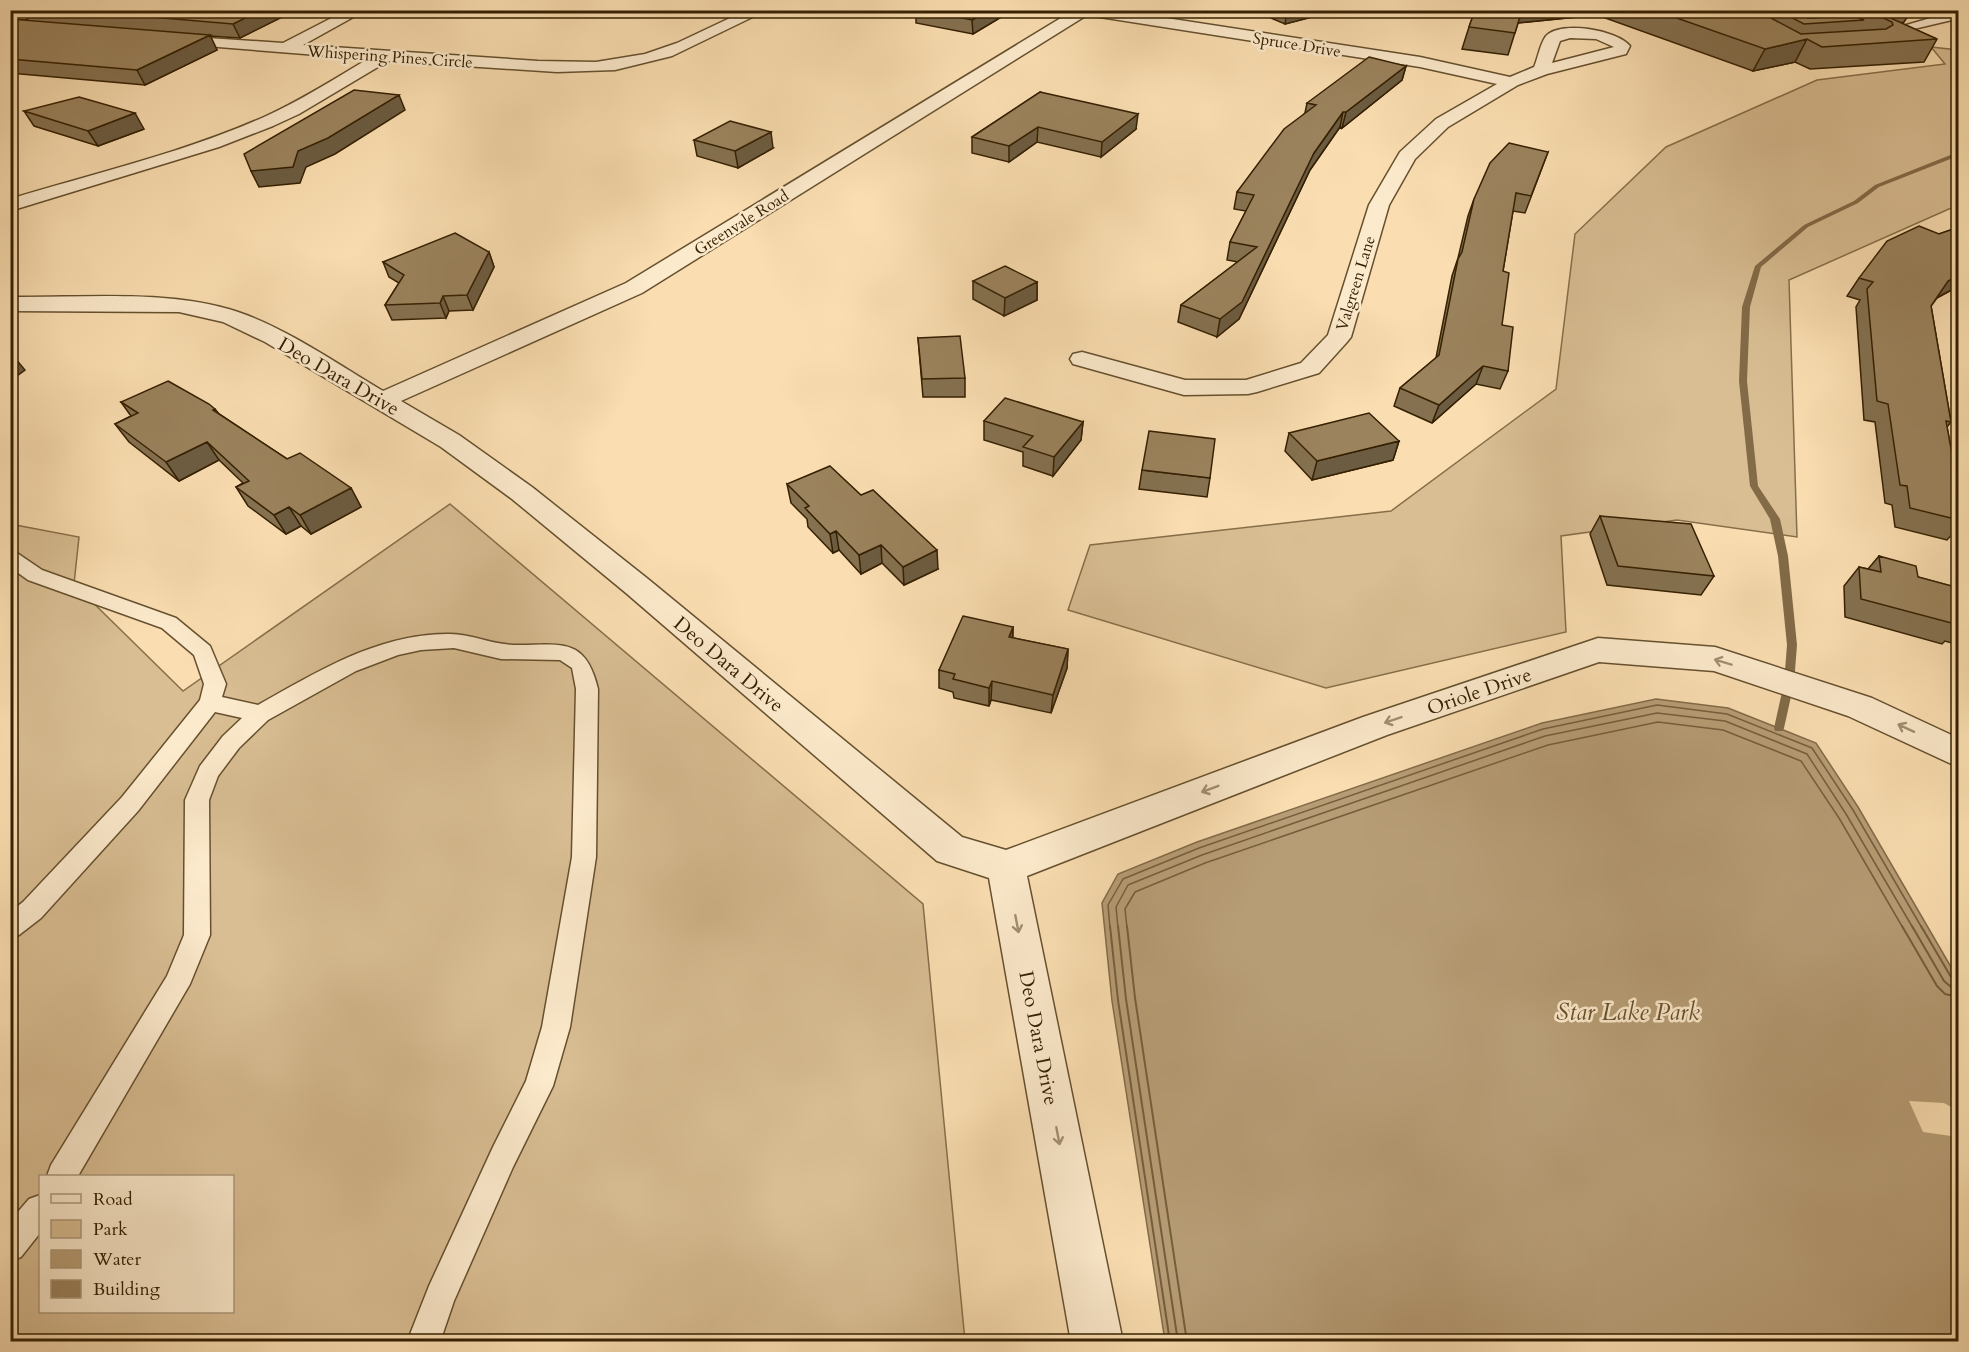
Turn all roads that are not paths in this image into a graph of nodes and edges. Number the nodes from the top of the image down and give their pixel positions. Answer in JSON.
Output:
{"nodes":[{"id":1,"x":358,"y":10,"type":"edge"},
{"id":2,"x":760,"y":10,"type":"edge"},
{"id":3,"x":1135,"y":10,"type":"edge"},
{"id":4,"x":1083,"y":11,"type":"edge"},
{"id":5,"x":1959,"y":13,"type":"edge"},
{"id":6,"x":1114,"y":16,"type":"junction"},
{"id":7,"x":1882,"y":33,"type":"edge"},
{"id":8,"x":154,"y":37,"type":"edge"},
{"id":9,"x":285,"y":48,"type":"junction"},
{"id":10,"x":383,"y":57,"type":"junction"},
{"id":11,"x":1540,"y":70,"type":"dead end"},
{"id":12,"x":1512,"y":82,"type":"junction"},
{"id":13,"x":10,"y":205,"type":"edge"},
{"id":14,"x":10,"y":304,"type":"edge"},
{"id":15,"x":1082,"y":359,"type":"dead end"},
{"id":16,"x":381,"y":401,"type":"junction"},
{"id":17,"x":10,"y":557,"type":"edge"},
{"id":18,"x":210,"y":703,"type":"junction"},
{"id":19,"x":260,"y":714,"type":"junction"},
{"id":20,"x":1959,"y":753,"type":"edge"},
{"id":21,"x":1006,"y":867,"type":"junction"},
{"id":22,"x":10,"y":927,"type":"edge"},
{"id":23,"x":63,"y":1175,"type":"edge"},
{"id":24,"x":39,"y":1211,"type":"edge"},
{"id":25,"x":10,"y":1246,"type":"edge"},
{"id":26,"x":423,"y":1341,"type":"edge"},
{"id":27,"x":1097,"y":1341,"type":"edge"}],
"edges":[{"from":1,"to":9,"type":"street"},
{"from":2,"to":10,"type":"street","name":"Whispering Pines Circle"},
{"from":3,"to":6,"type":"street"},
{"from":4,"to":6,"type":"street","name":"Spruce Drive"},
{"from":4,"to":16,"type":"street","name":"Greenvale Road"},
{"from":5,"to":7,"type":"lane"},
{"from":6,"to":12,"type":"street","name":"Spruce Drive"},
{"from":8,"to":9,"type":"street","name":"Whispering Pines Circle"},
{"from":9,"to":10,"type":"street","name":"Whispering Pines Circle"},
{"from":10,"to":13,"type":"street"},
{"from":11,"to":12,"type":"street","name":"Valgreen Lane"},
{"from":12,"to":15,"type":"street","name":"Valgreen Lane"},
{"from":14,"to":16,"type":"street","name":"Deo Dara Drive"},
{"from":16,"to":21,"type":"street","name":"Deo Dara Drive"},
{"from":17,"to":18,"type":"lane"},
{"from":18,"to":19,"type":"lane"},
{"from":18,"to":22,"type":"lane"},
{"from":19,"to":23,"type":"lane"},
{"from":19,"to":26,"type":"lane"},
{"from":20,"to":21,"type":"street","name":"Oriole Drive","one_way":true},
{"from":21,"to":27,"type":"street","name":"Deo Dara Drive","one_way":true},
{"from":24,"to":25,"type":"lane"}]}
